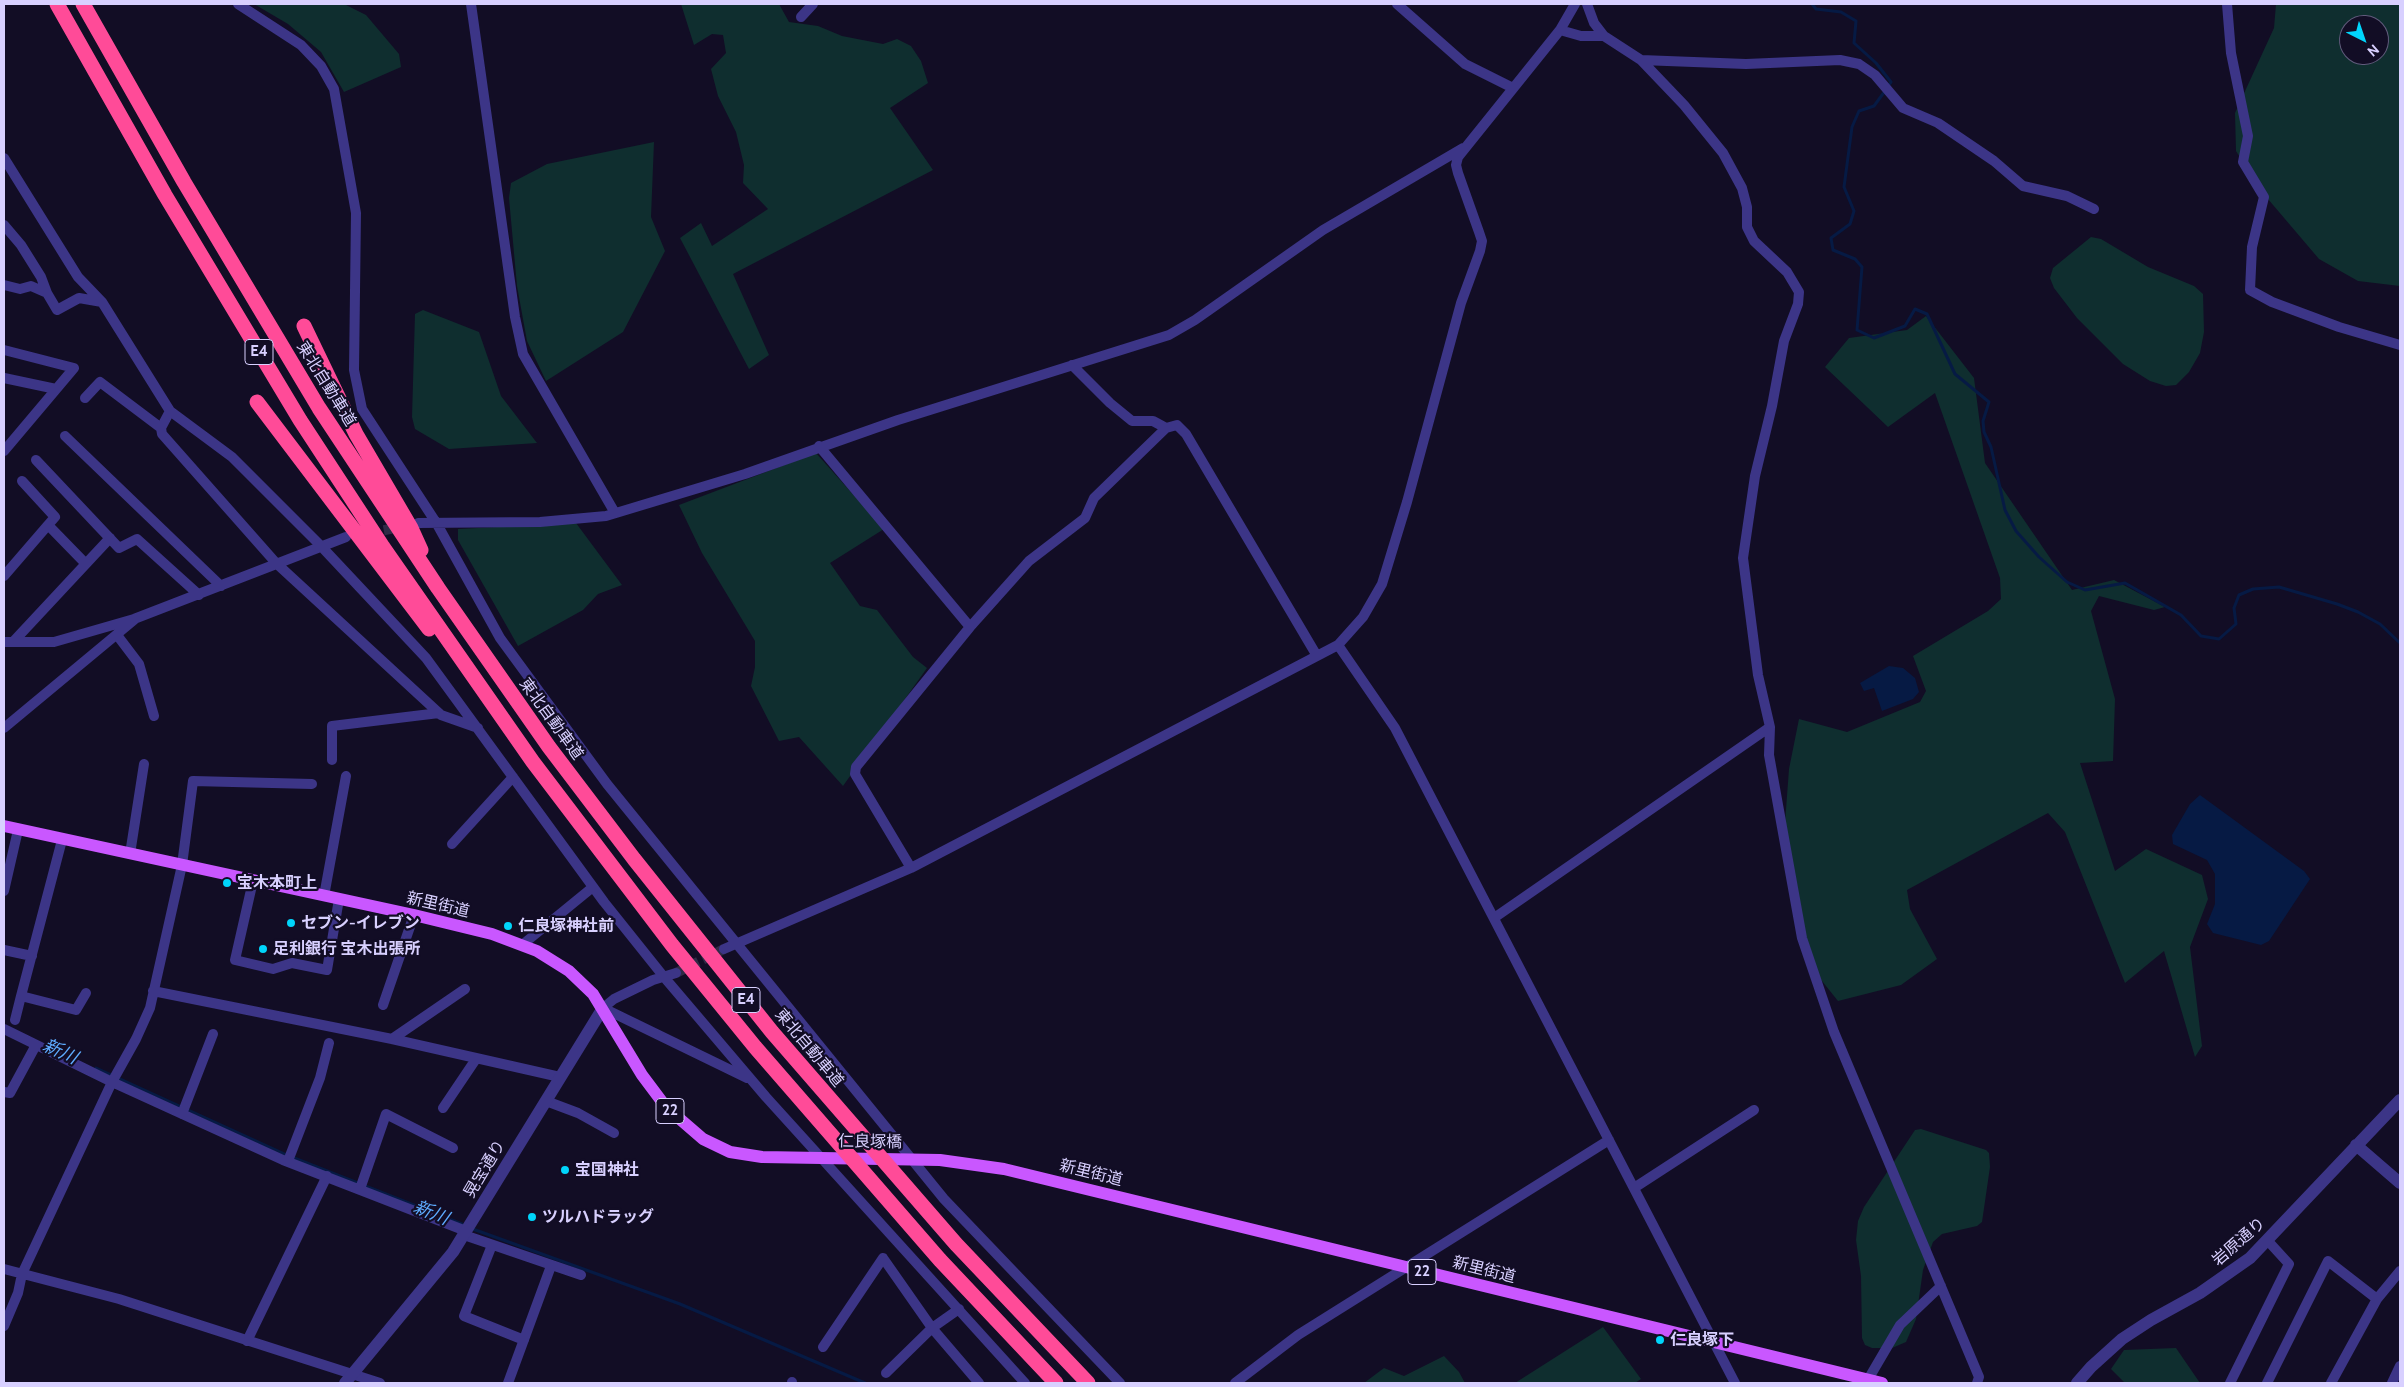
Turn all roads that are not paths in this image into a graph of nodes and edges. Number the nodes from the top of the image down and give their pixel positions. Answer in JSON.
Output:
{"nodes":[{"id":1,"x":57,"y":4,"type":"edge"},
{"id":2,"x":83,"y":4,"type":"edge"},
{"id":3,"x":238,"y":4,"type":"edge"},
{"id":4,"x":471,"y":4,"type":"edge"},
{"id":5,"x":813,"y":4,"type":"edge"},
{"id":6,"x":1397,"y":4,"type":"edge"},
{"id":7,"x":1575,"y":4,"type":"edge"},
{"id":8,"x":1586,"y":4,"type":"edge"},
{"id":9,"x":2227,"y":4,"type":"edge"},
{"id":10,"x":801,"y":17,"type":"dead end"},
{"id":11,"x":1560,"y":30,"type":"junction"},
{"id":12,"x":1604,"y":36,"type":"junction"},
{"id":13,"x":1641,"y":60,"type":"junction"},
{"id":14,"x":1513,"y":88,"type":"junction"},
{"id":15,"x":1466,"y":146,"type":"junction"},
{"id":16,"x":4,"y":158,"type":"edge"},
{"id":17,"x":2094,"y":209,"type":"dead end"},
{"id":18,"x":4,"y":225,"type":"edge"},
{"id":19,"x":4,"y":285,"type":"edge"},
{"id":20,"x":47,"y":293,"type":"junction"},
{"id":21,"x":102,"y":302,"type":"junction"},
{"id":22,"x":304,"y":326,"type":"dead end"},
{"id":23,"x":2400,"y":345,"type":"edge"},
{"id":24,"x":4,"y":350,"type":"edge"},
{"id":25,"x":1072,"y":365,"type":"junction"},
{"id":26,"x":4,"y":378,"type":"edge"},
{"id":27,"x":56,"y":389,"type":"junction"},
{"id":28,"x":85,"y":398,"type":"dead end"},
{"id":29,"x":257,"y":402,"type":"dead end"},
{"id":30,"x":170,"y":411,"type":"junction"},
{"id":31,"x":161,"y":428,"type":"junction"},
{"id":32,"x":1166,"y":428,"type":"junction"},
{"id":33,"x":66,"y":436,"type":"dead end"},
{"id":34,"x":819,"y":446,"type":"junction"},
{"id":35,"x":4,"y":451,"type":"edge"},
{"id":36,"x":36,"y":460,"type":"dead end"},
{"id":37,"x":22,"y":481,"type":"dead end"},
{"id":38,"x":615,"y":513,"type":"junction"},
{"id":39,"x":418,"y":523,"type":"dead end"},
{"id":40,"x":437,"y":524,"type":"junction"},
{"id":41,"x":48,"y":525,"type":"junction"},
{"id":42,"x":346,"y":537,"type":"dead end"},
{"id":43,"x":110,"y":538,"type":"junction"},
{"id":44,"x":320,"y":546,"type":"junction"},
{"id":45,"x":276,"y":563,"type":"junction"},
{"id":46,"x":86,"y":564,"type":"junction"},
{"id":47,"x":4,"y":576,"type":"edge"},
{"id":48,"x":221,"y":586,"type":"junction"},
{"id":49,"x":438,"y":588,"type":"junction"},
{"id":50,"x":199,"y":594,"type":"junction"},
{"id":51,"x":134,"y":619,"type":"junction"},
{"id":52,"x":970,"y":626,"type":"junction"},
{"id":53,"x":117,"y":635,"type":"junction"},
{"id":54,"x":8,"y":642,"type":"edge"},
{"id":55,"x":1338,"y":645,"type":"junction"},
{"id":56,"x":1317,"y":656,"type":"junction"},
{"id":57,"x":480,"y":689,"type":"junction"},
{"id":58,"x":440,"y":713,"type":"junction"},
{"id":59,"x":154,"y":716,"type":"dead end"},
{"id":60,"x":1770,"y":727,"type":"junction"},
{"id":61,"x":4,"y":728,"type":"edge"},
{"id":62,"x":478,"y":728,"type":"junction"},
{"id":63,"x":332,"y":760,"type":"dead end"},
{"id":64,"x":144,"y":764,"type":"dead end"},
{"id":65,"x":346,"y":776,"type":"dead end"},
{"id":66,"x":513,"y":777,"type":"junction"},
{"id":67,"x":312,"y":784,"type":"dead end"},
{"id":68,"x":4,"y":826,"type":"edge"},
{"id":69,"x":18,"y":830,"type":"junction"},
{"id":70,"x":62,"y":840,"type":"junction"},
{"id":71,"x":452,"y":844,"type":"dead end"},
{"id":72,"x":130,"y":854,"type":"junction"},
{"id":73,"x":182,"y":865,"type":"junction"},
{"id":74,"x":912,"y":868,"type":"junction"},
{"id":75,"x":253,"y":881,"type":"junction"},
{"id":76,"x":593,"y":887,"type":"junction"},
{"id":77,"x":4,"y":891,"type":"edge"},
{"id":78,"x":324,"y":896,"type":"junction"},
{"id":79,"x":339,"y":900,"type":"junction"},
{"id":80,"x":414,"y":915,"type":"junction"},
{"id":81,"x":1494,"y":918,"type":"junction"},
{"id":82,"x":736,"y":944,"type":"junction"},
{"id":83,"x":522,"y":945,"type":"junction"},
{"id":84,"x":724,"y":949,"type":"tunnel mouth"},
{"id":85,"x":4,"y":950,"type":"edge"},
{"id":86,"x":32,"y":956,"type":"junction"},
{"id":87,"x":676,"y":973,"type":"tunnel mouth"},
{"id":88,"x":664,"y":977,"type":"junction"},
{"id":89,"x":465,"y":989,"type":"dead end"},
{"id":90,"x":154,"y":992,"type":"junction"},
{"id":91,"x":86,"y":993,"type":"dead end"},
{"id":92,"x":21,"y":996,"type":"junction"},
{"id":93,"x":383,"y":1005,"type":"dead end"},
{"id":94,"x":603,"y":1008,"type":"junction"},
{"id":95,"x":15,"y":1020,"type":"dead end"},
{"id":96,"x":4,"y":1029,"type":"edge"},
{"id":97,"x":213,"y":1034,"type":"dead end"},
{"id":98,"x":392,"y":1039,"type":"junction"},
{"id":99,"x":329,"y":1043,"type":"dead end"},
{"id":100,"x":36,"y":1045,"type":"junction"},
{"id":101,"x":476,"y":1059,"type":"junction"},
{"id":102,"x":560,"y":1077,"type":"junction"},
{"id":103,"x":753,"y":1081,"type":"junction"},
{"id":104,"x":112,"y":1082,"type":"junction"},
{"id":105,"x":4,"y":1092,"type":"edge"},
{"id":106,"x":2400,"y":1100,"type":"edge"},
{"id":107,"x":546,"y":1101,"type":"junction"},
{"id":108,"x":443,"y":1108,"type":"dead end"},
{"id":109,"x":1754,"y":1110,"type":"dead end"},
{"id":110,"x":182,"y":1114,"type":"junction"},
{"id":111,"x":614,"y":1134,"type":"dead end"},
{"id":112,"x":1609,"y":1140,"type":"junction"},
{"id":113,"x":2356,"y":1145,"type":"junction"},
{"id":114,"x":453,"y":1148,"type":"dead end"},
{"id":115,"x":778,"y":1157,"type":"joint"},
{"id":116,"x":288,"y":1161,"type":"junction"},
{"id":117,"x":961,"y":1162,"type":"joint"},
{"id":118,"x":326,"y":1176,"type":"junction"},
{"id":119,"x":2400,"y":1183,"type":"edge"},
{"id":120,"x":1634,"y":1188,"type":"junction"},
{"id":121,"x":360,"y":1189,"type":"junction"},
{"id":122,"x":465,"y":1233,"type":"junction"},
{"id":123,"x":2268,"y":1241,"type":"junction"},
{"id":124,"x":492,"y":1244,"type":"junction"},
{"id":125,"x":551,"y":1266,"type":"junction"},
{"id":126,"x":1406,"y":1268,"type":"junction"},
{"id":127,"x":4,"y":1269,"type":"edge"},
{"id":128,"x":2400,"y":1271,"type":"edge"},
{"id":129,"x":22,"y":1274,"type":"junction"},
{"id":130,"x":581,"y":1276,"type":"dead end"},
{"id":131,"x":1941,"y":1286,"type":"junction"},
{"id":132,"x":2377,"y":1299,"type":"junction"},
{"id":133,"x":959,"y":1309,"type":"junction"},
{"id":134,"x":4,"y":1326,"type":"edge"},
{"id":135,"x":932,"y":1328,"type":"junction"},
{"id":136,"x":524,"y":1340,"type":"junction"},
{"id":137,"x":247,"y":1341,"type":"junction"},
{"id":138,"x":1714,"y":1343,"type":"junction"},
{"id":139,"x":823,"y":1346,"type":"dead end"},
{"id":140,"x":2400,"y":1366,"type":"edge"},
{"id":141,"x":886,"y":1372,"type":"dead end"},
{"id":142,"x":348,"y":1379,"type":"edge"},
{"id":143,"x":1867,"y":1381,"type":"edge"},
{"id":144,"x":380,"y":1383,"type":"edge"},
{"id":145,"x":508,"y":1383,"type":"edge"},
{"id":146,"x":979,"y":1383,"type":"edge"},
{"id":147,"x":1026,"y":1383,"type":"edge"},
{"id":148,"x":1056,"y":1383,"type":"edge"},
{"id":149,"x":1088,"y":1383,"type":"edge"},
{"id":150,"x":1120,"y":1383,"type":"edge"},
{"id":151,"x":1235,"y":1383,"type":"edge"},
{"id":152,"x":1734,"y":1383,"type":"edge"},
{"id":153,"x":1882,"y":1383,"type":"edge"},
{"id":154,"x":1977,"y":1383,"type":"edge"},
{"id":155,"x":2077,"y":1383,"type":"edge"},
{"id":156,"x":2230,"y":1383,"type":"edge"},
{"id":157,"x":2267,"y":1383,"type":"edge"},
{"id":158,"x":2331,"y":1383,"type":"edge"},
{"id":159,"x":2392,"y":1383,"type":"edge"}],
"edges":[{"from":1,"to":57,"type":"highway","number":"E4"},
{"from":2,"to":49,"type":"highway","name":"東北自動車道","number":"E4"},
{"from":3,"to":40,"type":"street"},
{"from":4,"to":38,"type":"street"},
{"from":5,"to":10,"type":"street"},
{"from":6,"to":14,"type":"street"},
{"from":7,"to":11,"type":"street"},
{"from":8,"to":12,"type":"street"},
{"from":9,"to":23,"type":"street"},
{"from":11,"to":12,"type":"street"},
{"from":11,"to":14,"type":"street"},
{"from":12,"to":13,"type":"street"},
{"from":13,"to":17,"type":"street"},
{"from":13,"to":60,"type":"street"},
{"from":14,"to":15,"type":"street"},
{"from":15,"to":25,"type":"street"},
{"from":15,"to":55,"type":"street"},
{"from":16,"to":21,"type":"street"},
{"from":18,"to":20,"type":"street"},
{"from":19,"to":20,"type":"street"},
{"from":20,"to":21,"type":"street"},
{"from":21,"to":30,"type":"street"},
{"from":22,"to":49,"type":"highway"},
{"from":24,"to":27,"type":"street"},
{"from":25,"to":32,"type":"street"},
{"from":25,"to":34,"type":"street"},
{"from":26,"to":27,"type":"street"},
{"from":27,"to":35,"type":"street"},
{"from":28,"to":31,"type":"street"},
{"from":29,"to":57,"type":"highway"},
{"from":30,"to":31,"type":"street"},
{"from":30,"to":44,"type":"street"},
{"from":31,"to":45,"type":"street"},
{"from":32,"to":52,"type":"street"},
{"from":32,"to":56,"type":"street"},
{"from":33,"to":48,"type":"street"},
{"from":34,"to":38,"type":"street"},
{"from":34,"to":52,"type":"street"},
{"from":36,"to":43,"type":"street"},
{"from":37,"to":41,"type":"street"},
{"from":38,"to":40,"type":"street"},
{"from":39,"to":40,"type":"street"},
{"from":40,"to":82,"type":"street"},
{"from":41,"to":46,"type":"street"},
{"from":41,"to":47,"type":"street"},
{"from":42,"to":44,"type":"street"},
{"from":43,"to":46,"type":"street"},
{"from":43,"to":50,"type":"street"},
{"from":44,"to":45,"type":"street"},
{"from":44,"to":62,"type":"street"},
{"from":45,"to":48,"type":"street"},
{"from":45,"to":58,"type":"street"},
{"from":46,"to":54,"type":"street"},
{"from":48,"to":50,"type":"street"},
{"from":49,"to":149,"type":"highway","name":"東北自動車道","number":"E4"},
{"from":50,"to":51,"type":"street"},
{"from":51,"to":53,"type":"street"},
{"from":51,"to":54,"type":"street"},
{"from":52,"to":74,"type":"street"},
{"from":53,"to":59,"type":"street"},
{"from":53,"to":61,"type":"street"},
{"from":55,"to":56,"type":"street"},
{"from":55,"to":81,"type":"street"},
{"from":56,"to":74,"type":"street"},
{"from":57,"to":148,"type":"highway","number":"E4"},
{"from":58,"to":62,"type":"street"},
{"from":58,"to":63,"type":"street"},
{"from":60,"to":81,"type":"street"},
{"from":60,"to":131,"type":"street"},
{"from":62,"to":66,"type":"street"},
{"from":64,"to":72,"type":"street"},
{"from":65,"to":78,"type":"street"},
{"from":66,"to":71,"type":"street"},
{"from":66,"to":76,"type":"street"},
{"from":67,"to":73,"type":"street"},
{"from":68,"to":69,"type":"main road","name":"新里街道","number":"22"},
{"from":69,"to":70,"type":"main road","name":"新里街道","number":"22"},
{"from":69,"to":77,"type":"street"},
{"from":70,"to":72,"type":"main road","name":"新里街道","number":"22"},
{"from":70,"to":86,"type":"street"},
{"from":72,"to":73,"type":"main road","name":"新里街道","number":"22"},
{"from":73,"to":75,"type":"main road","name":"新里街道","number":"22"},
{"from":73,"to":90,"type":"street"},
{"from":74,"to":82,"type":"street"},
{"from":75,"to":78,"type":"main road","name":"新里街道","number":"22"},
{"from":75,"to":79,"type":"street"},
{"from":76,"to":83,"type":"street"},
{"from":76,"to":88,"type":"street"},
{"from":78,"to":79,"type":"main road","name":"新里街道","number":"22"},
{"from":79,"to":80,"type":"main road","name":"新里街道","number":"22"},
{"from":80,"to":83,"type":"main road","name":"新里街道","number":"22"},
{"from":80,"to":93,"type":"street"},
{"from":81,"to":112,"type":"street"},
{"from":82,"to":84,"type":"street"},
{"from":82,"to":150,"type":"street"},
{"from":83,"to":94,"type":"main road","name":"新里街道","number":"22"},
{"from":85,"to":86,"type":"street"},
{"from":86,"to":92,"type":"street"},
{"from":87,"to":88,"type":"street"},
{"from":88,"to":94,"type":"street"},
{"from":88,"to":103,"type":"street"},
{"from":89,"to":98,"type":"street"},
{"from":90,"to":98,"type":"street"},
{"from":90,"to":104,"type":"street"},
{"from":91,"to":92,"type":"street"},
{"from":92,"to":95,"type":"street"},
{"from":94,"to":102,"type":"street","name":"晃宝通り"},
{"from":94,"to":103,"type":"street"},
{"from":94,"to":115,"type":"main road","name":"新里街道","number":"22"},
{"from":96,"to":100,"type":"street"},
{"from":97,"to":110,"type":"street"},
{"from":98,"to":101,"type":"street"},
{"from":99,"to":116,"type":"street"},
{"from":100,"to":104,"type":"street"},
{"from":100,"to":105,"type":"street"},
{"from":101,"to":102,"type":"street"},
{"from":101,"to":108,"type":"street"},
{"from":102,"to":107,"type":"street","name":"晃宝通り"},
{"from":103,"to":133,"type":"street"},
{"from":104,"to":110,"type":"street"},
{"from":104,"to":129,"type":"street"},
{"from":106,"to":113,"type":"street","name":"岩原通り"},
{"from":107,"to":111,"type":"street"},
{"from":107,"to":122,"type":"street","name":"晃宝通り"},
{"from":109,"to":120,"type":"street"},
{"from":110,"to":116,"type":"street"},
{"from":112,"to":120,"type":"street"},
{"from":112,"to":126,"type":"street"},
{"from":113,"to":119,"type":"street"},
{"from":113,"to":123,"type":"street","name":"岩原通り"},
{"from":114,"to":121,"type":"street"},
{"from":115,"to":117,"type":"main road","name":"仁良塚橋","number":"22"},
{"from":116,"to":118,"type":"street"},
{"from":117,"to":126,"type":"main road","name":"新里街道","number":"22"},
{"from":118,"to":121,"type":"street"},
{"from":118,"to":137,"type":"street"},
{"from":120,"to":138,"type":"street"},
{"from":121,"to":122,"type":"street"},
{"from":122,"to":124,"type":"street"},
{"from":122,"to":142,"type":"street","name":"晃宝通り"},
{"from":123,"to":155,"type":"street","name":"岩原通り"},
{"from":123,"to":156,"type":"street"},
{"from":124,"to":125,"type":"street"},
{"from":124,"to":136,"type":"street"},
{"from":125,"to":130,"type":"street"},
{"from":125,"to":136,"type":"street"},
{"from":126,"to":138,"type":"main road","name":"新里街道","number":"22"},
{"from":126,"to":151,"type":"street"},
{"from":127,"to":129,"type":"street"},
{"from":128,"to":132,"type":"street"},
{"from":129,"to":134,"type":"street"},
{"from":129,"to":137,"type":"street"},
{"from":131,"to":143,"type":"street"},
{"from":131,"to":154,"type":"street"},
{"from":132,"to":157,"type":"street"},
{"from":132,"to":158,"type":"street"},
{"from":133,"to":135,"type":"street"},
{"from":133,"to":147,"type":"street"},
{"from":135,"to":139,"type":"street"},
{"from":135,"to":141,"type":"street"},
{"from":135,"to":146,"type":"street"},
{"from":136,"to":145,"type":"street"},
{"from":137,"to":142,"type":"street"},
{"from":138,"to":143,"type":"main road","name":"新里街道","number":"22"},
{"from":138,"to":152,"type":"street"},
{"from":140,"to":159,"type":"street"},
{"from":142,"to":144,"type":"street"},
{"from":143,"to":153,"type":"main road","name":"新里街道","number":"22"}]}
